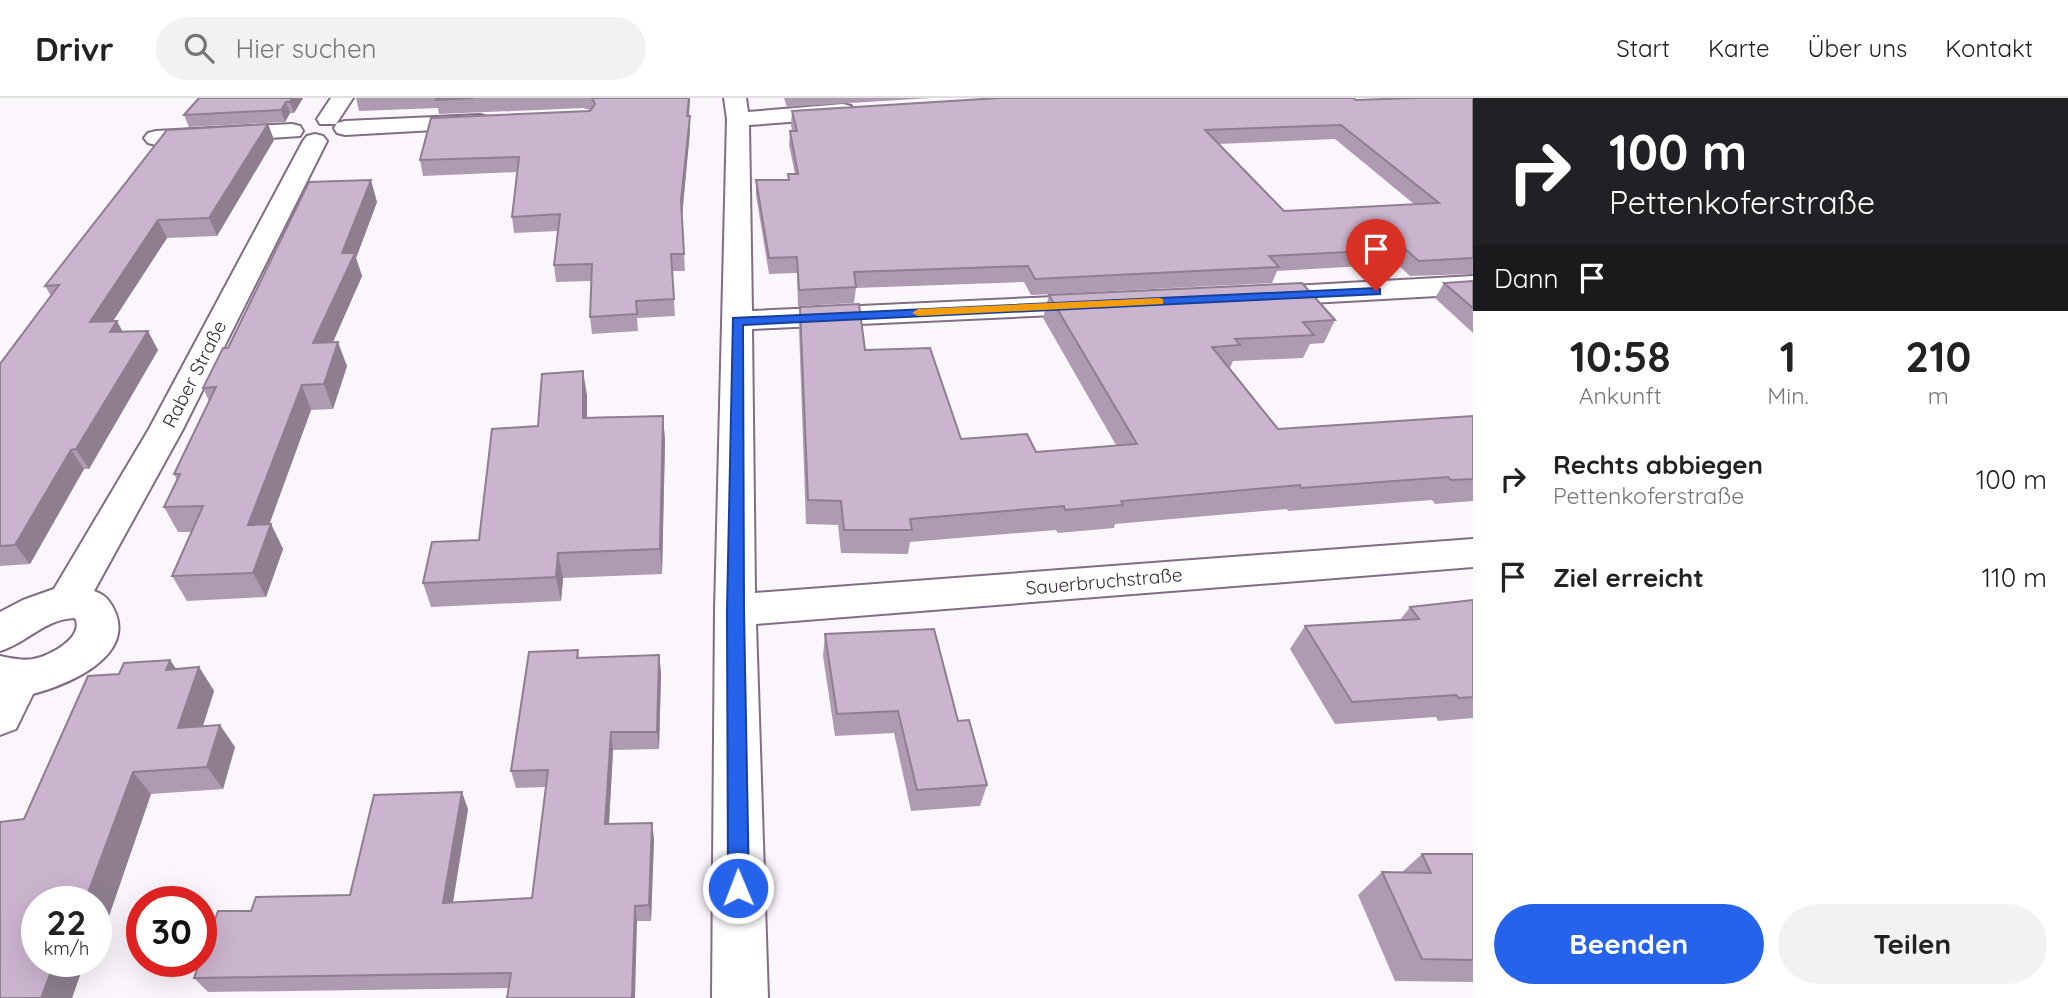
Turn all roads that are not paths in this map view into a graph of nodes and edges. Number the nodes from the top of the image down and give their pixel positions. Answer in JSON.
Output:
{"nodes":[{"id":1,"x":342,"y":98,"type":"edge"},
{"id":2,"x":737,"y":108,"type":"edge"},
{"id":3,"x":861,"y":109,"type":"edge"},
{"id":4,"x":503,"y":121,"type":"edge"},
{"id":5,"x":320,"y":129,"type":"junction"},
{"id":6,"x":156,"y":138,"type":"dead end"},
{"id":7,"x":1473,"y":285,"type":"edge"},
{"id":8,"x":1227,"y":298,"type":"edge"},
{"id":9,"x":1118,"y":303,"type":"edge"},
{"id":10,"x":737,"y":321,"type":"junction"},
{"id":11,"x":1473,"y":553,"type":"edge"},
{"id":12,"x":67,"y":603,"type":"junction"},
{"id":13,"x":735,"y":610,"type":"junction"},
{"id":14,"x":0,"y":635,"type":"edge"},
{"id":15,"x":10,"y":675,"type":"edge"},
{"id":16,"x":0,"y":716,"type":"edge"},
{"id":17,"x":740,"y":998,"type":"edge"}],
"edges":[{"from":1,"to":5,"type":"street","name":"Raber Straße"},
{"from":2,"to":3,"type":"street"},
{"from":2,"to":10,"type":"street"},
{"from":4,"to":5,"type":"street"},
{"from":5,"to":6,"type":"street"},
{"from":5,"to":12,"type":"street","name":"Raber Straße"},
{"from":7,"to":8,"type":"street"},
{"from":9,"to":10,"type":"street"},
{"from":10,"to":13,"type":"street"},
{"from":11,"to":13,"type":"street","name":"Sauerbruchstraße"},
{"from":12,"to":14,"type":"street"},
{"from":12,"to":15,"type":"street"},
{"from":13,"to":17,"type":"street"},
{"from":15,"to":16,"type":"street"}]}
